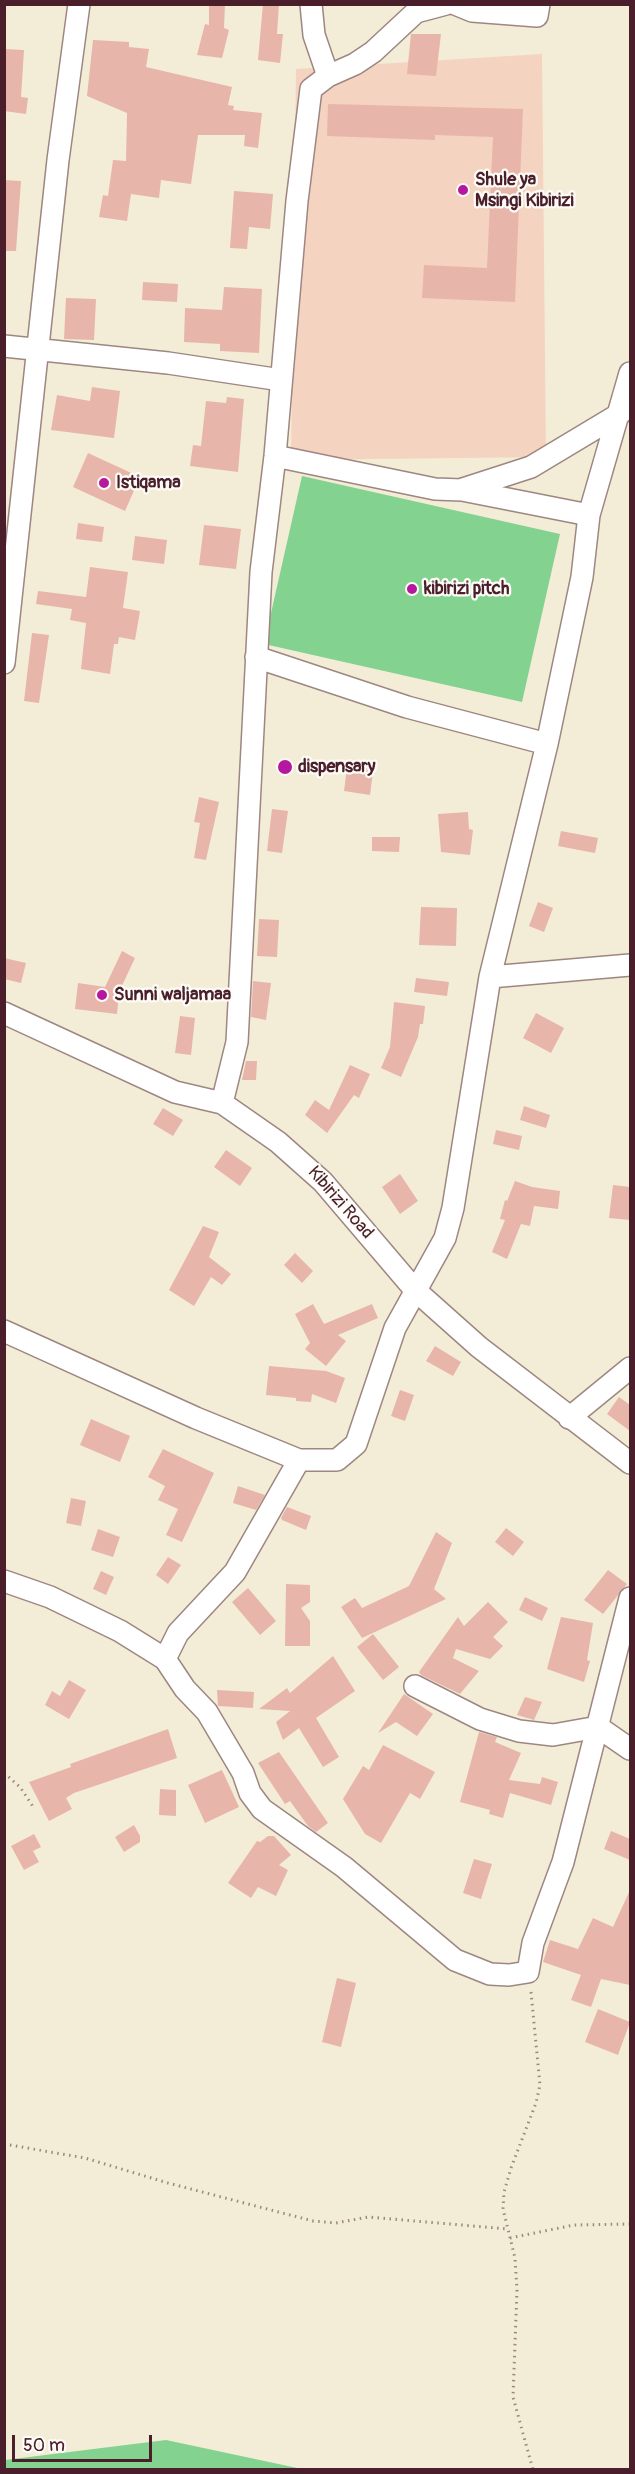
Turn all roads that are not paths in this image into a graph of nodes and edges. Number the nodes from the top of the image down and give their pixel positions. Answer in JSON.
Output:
{"nodes":[{"id":1,"x":79,"y":4,"type":"edge"},
{"id":2,"x":311,"y":4,"type":"edge"},
{"id":3,"x":446,"y":4,"type":"edge"},
{"id":4,"x":455,"y":4,"type":"edge"},
{"id":5,"x":539,"y":4,"type":"edge"},
{"id":6,"x":328,"y":76,"type":"junction"},
{"id":7,"x":4,"y":346,"type":"edge"},
{"id":8,"x":36,"y":350,"type":"junction"},
{"id":9,"x":281,"y":380,"type":"junction"},
{"id":10,"x":630,"y":381,"type":"edge"},
{"id":11,"x":621,"y":413,"type":"junction"},
{"id":12,"x":275,"y":456,"type":"junction"},
{"id":13,"x":462,"y":490,"type":"junction"},
{"id":14,"x":589,"y":515,"type":"junction"},
{"id":15,"x":256,"y":657,"type":"junction"},
{"id":16,"x":4,"y":663,"type":"edge"},
{"id":17,"x":547,"y":744,"type":"junction"},
{"id":18,"x":630,"y":965,"type":"edge"},
{"id":19,"x":490,"y":977,"type":"junction"},
{"id":20,"x":4,"y":1013,"type":"edge"},
{"id":21,"x":222,"y":1103,"type":"junction"},
{"id":22,"x":415,"y":1290,"type":"junction"},
{"id":23,"x":4,"y":1331,"type":"edge"},
{"id":24,"x":630,"y":1368,"type":"edge"},
{"id":25,"x":569,"y":1418,"type":"junction"},
{"id":26,"x":299,"y":1460,"type":"junction"},
{"id":27,"x":630,"y":1463,"type":"edge"},
{"id":28,"x":4,"y":1581,"type":"edge"},
{"id":29,"x":630,"y":1598,"type":"edge"},
{"id":30,"x":165,"y":1659,"type":"junction"},
{"id":31,"x":415,"y":1686,"type":"dead end"},
{"id":32,"x":598,"y":1727,"type":"junction"},
{"id":33,"x":630,"y":1749,"type":"edge"}],
"edges":[{"from":1,"to":8,"type":"street"},
{"from":2,"to":6,"type":"street"},
{"from":3,"to":6,"type":"street"},
{"from":4,"to":5,"type":"street"},
{"from":6,"to":9,"type":"street"},
{"from":7,"to":8,"type":"street"},
{"from":8,"to":9,"type":"street"},
{"from":8,"to":16,"type":"street"},
{"from":9,"to":12,"type":"street"},
{"from":10,"to":11,"type":"street"},
{"from":11,"to":13,"type":"street"},
{"from":11,"to":14,"type":"street"},
{"from":12,"to":13,"type":"street"},
{"from":12,"to":15,"type":"street"},
{"from":13,"to":14,"type":"street"},
{"from":14,"to":17,"type":"street"},
{"from":15,"to":17,"type":"street"},
{"from":15,"to":21,"type":"street"},
{"from":17,"to":19,"type":"street"},
{"from":18,"to":19,"type":"street"},
{"from":19,"to":22,"type":"street"},
{"from":20,"to":21,"type":"street","name":"Kibirizi Road"},
{"from":21,"to":22,"type":"street","name":"Kibirizi Road"},
{"from":22,"to":25,"type":"street","name":"Kibirizi Road"},
{"from":22,"to":26,"type":"street"},
{"from":23,"to":26,"type":"street"},
{"from":24,"to":25,"type":"street"},
{"from":25,"to":27,"type":"street","name":"Kibirizi Road"},
{"from":26,"to":30,"type":"street"},
{"from":28,"to":30,"type":"street"},
{"from":29,"to":32,"type":"street"},
{"from":30,"to":32,"type":"street"},
{"from":31,"to":32,"type":"street"},
{"from":32,"to":33,"type":"street"}]}
